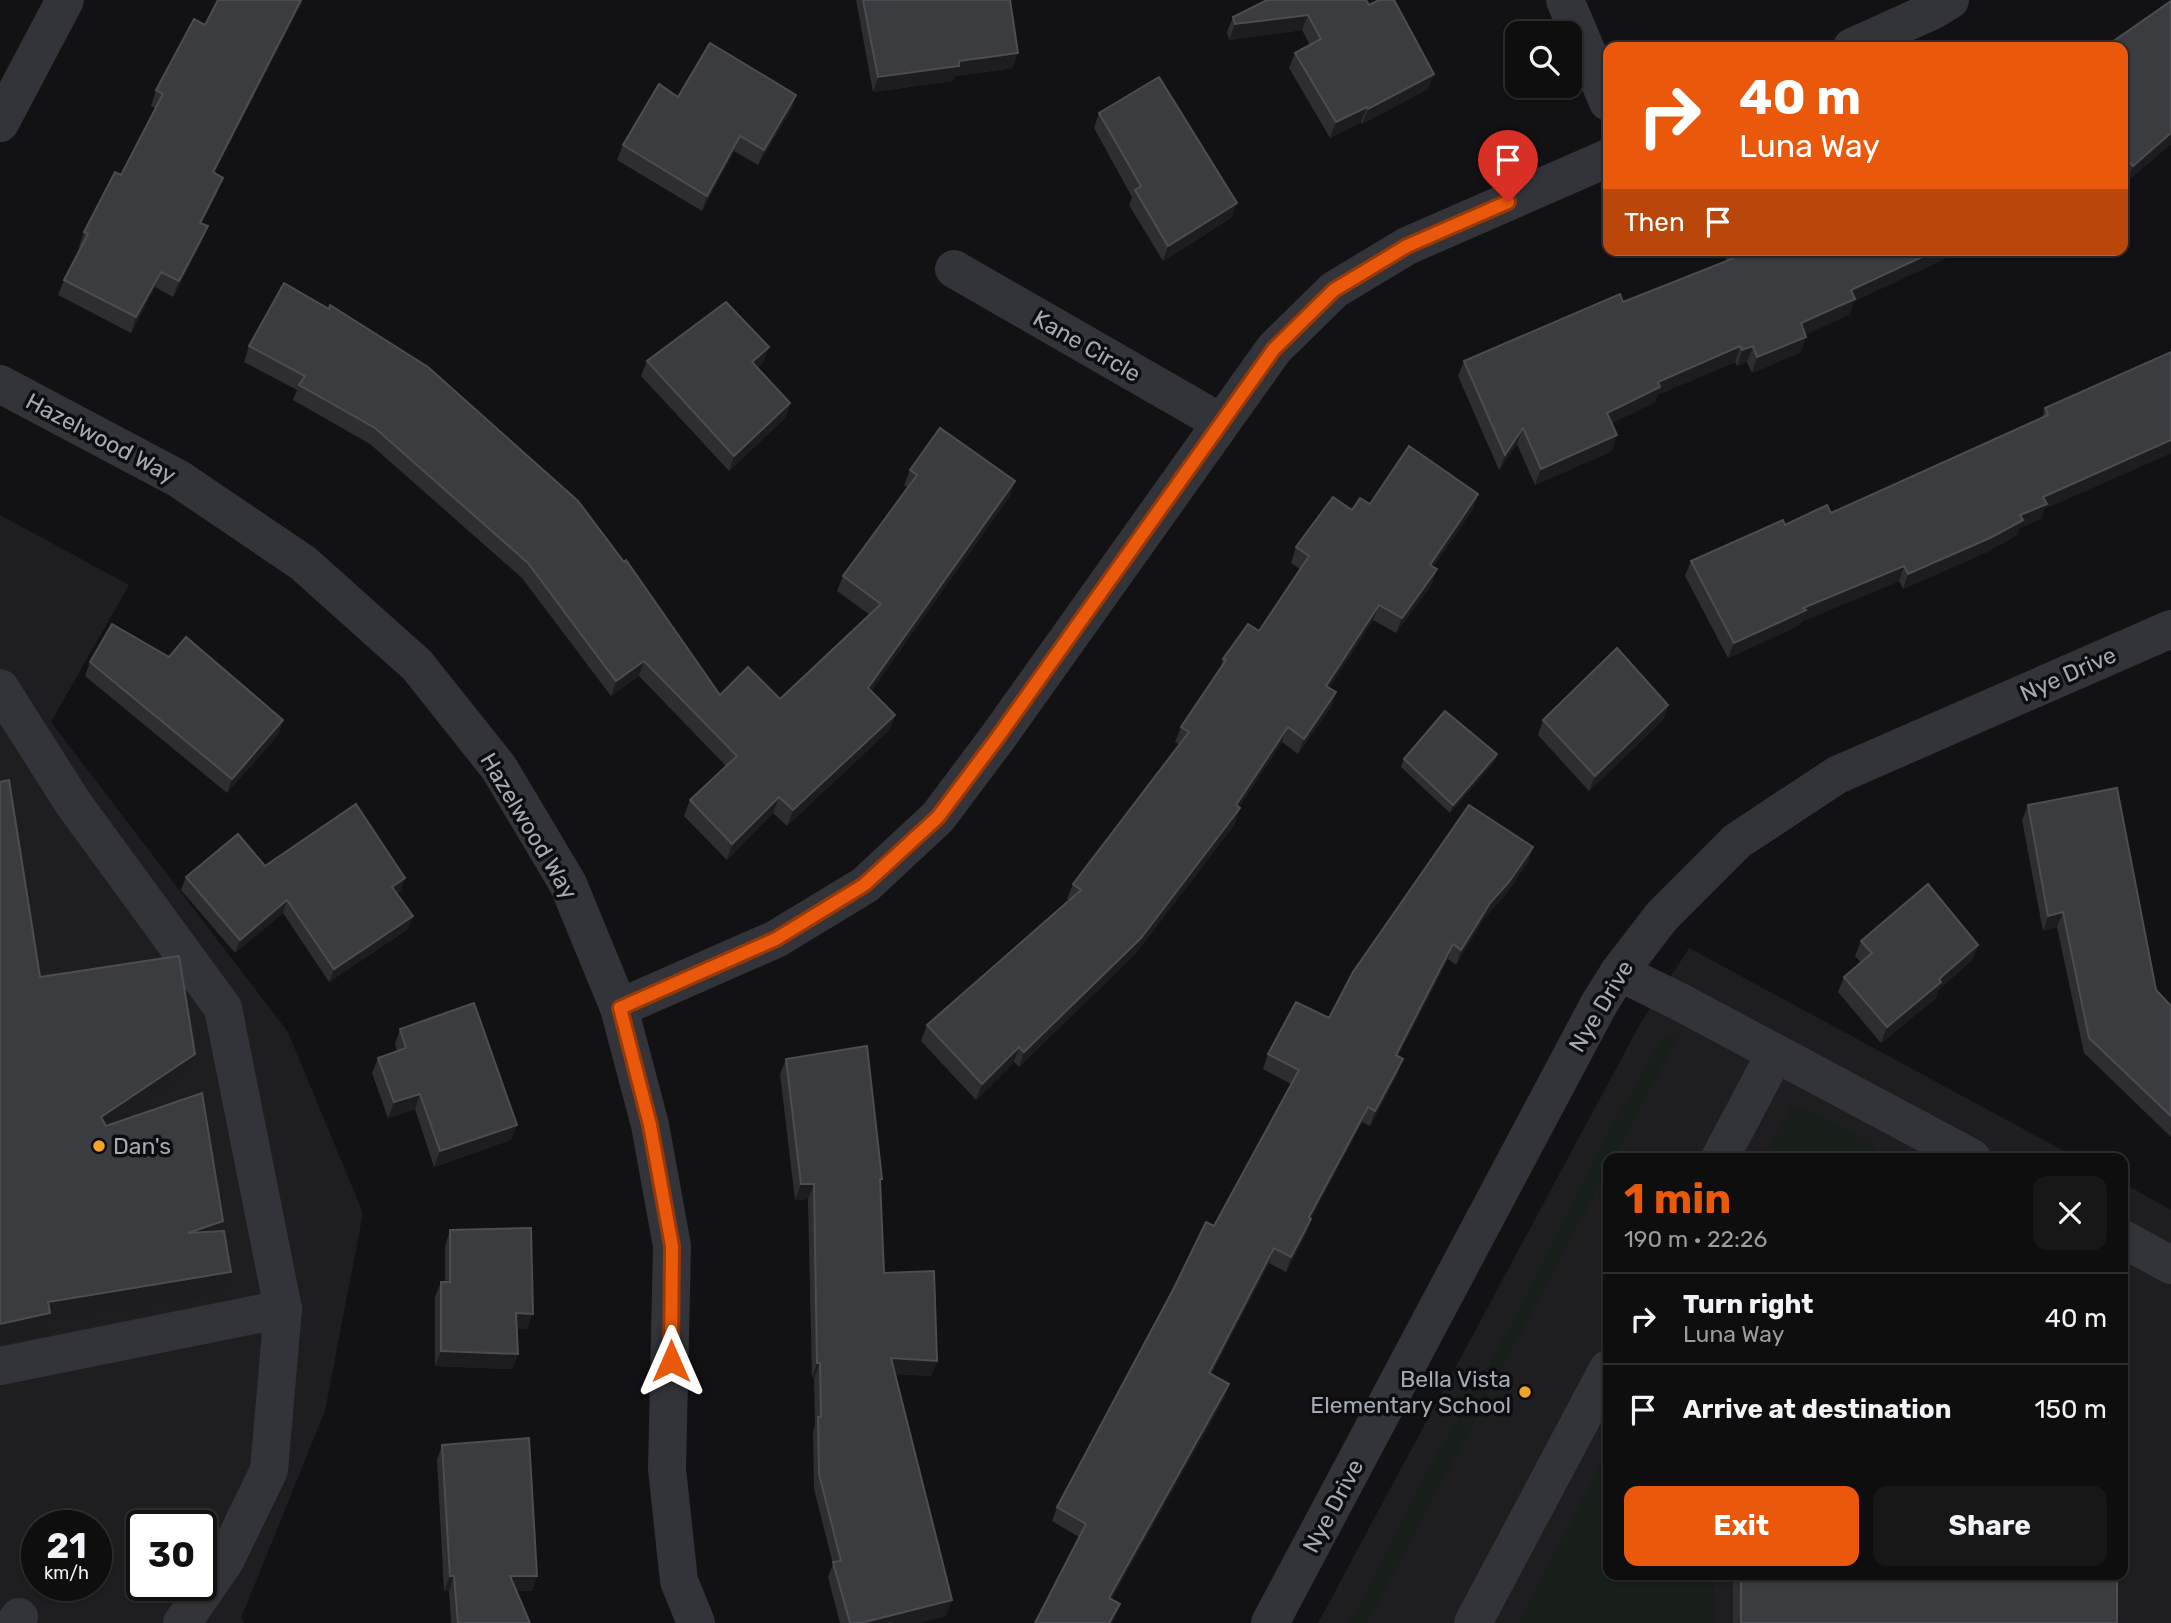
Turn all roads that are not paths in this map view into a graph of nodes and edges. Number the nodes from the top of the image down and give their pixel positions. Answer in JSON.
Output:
{"nodes":[{"id":1,"x":65,"y":0,"type":"edge"},
{"id":2,"x":1564,"y":0,"type":"edge"},
{"id":3,"x":1950,"y":0,"type":"edge"},
{"id":4,"x":1863,"y":42,"type":"edge"},
{"id":5,"x":1603,"y":90,"type":"edge"},
{"id":6,"x":0,"y":122,"type":"edge"},
{"id":7,"x":1603,"y":160,"type":"edge"},
{"id":8,"x":954,"y":269,"type":"dead end"},
{"id":9,"x":0,"y":384,"type":"edge"},
{"id":10,"x":1220,"y":422,"type":"junction"},
{"id":11,"x":2171,"y":629,"type":"edge"},
{"id":12,"x":0,"y":688,"type":"edge"},
{"id":13,"x":1619,"y":972,"type":"junction"},
{"id":14,"x":620,"y":1008,"type":"junction"},
{"id":15,"x":1775,"y":1054,"type":"junction"},
{"id":16,"x":1723,"y":1153,"type":"edge"},
{"id":17,"x":1963,"y":1153,"type":"edge"},
{"id":18,"x":2128,"y":1242,"type":"edge"},
{"id":19,"x":2171,"y":1265,"type":"edge"},
{"id":20,"x":283,"y":1309,"type":"junction"},
{"id":21,"x":0,"y":1366,"type":"edge"},
{"id":22,"x":1603,"y":1378,"type":"edge"},
{"id":23,"x":182,"y":1623,"type":"edge"},
{"id":24,"x":696,"y":1623,"type":"edge"},
{"id":25,"x":1270,"y":1623,"type":"edge"},
{"id":26,"x":1473,"y":1623,"type":"edge"}],
"edges":[{"from":1,"to":6,"type":"street"},
{"from":2,"to":5,"type":"street"},
{"from":3,"to":4,"type":"street"},
{"from":7,"to":10,"type":"street"},
{"from":8,"to":10,"type":"street","name":"Kane Circle"},
{"from":9,"to":14,"type":"street","name":"Hazelwood Way"},
{"from":10,"to":14,"type":"street"},
{"from":11,"to":13,"type":"street","name":"Nye Drive"},
{"from":12,"to":20,"type":"street"},
{"from":13,"to":15,"type":"street"},
{"from":13,"to":25,"type":"street","name":"Nye Drive"},
{"from":14,"to":24,"type":"street","name":"Hazelwood Way"},
{"from":15,"to":16,"type":"street"},
{"from":15,"to":17,"type":"street"},
{"from":18,"to":19,"type":"street"},
{"from":20,"to":21,"type":"street"},
{"from":20,"to":23,"type":"street"},
{"from":22,"to":26,"type":"street"}]}
